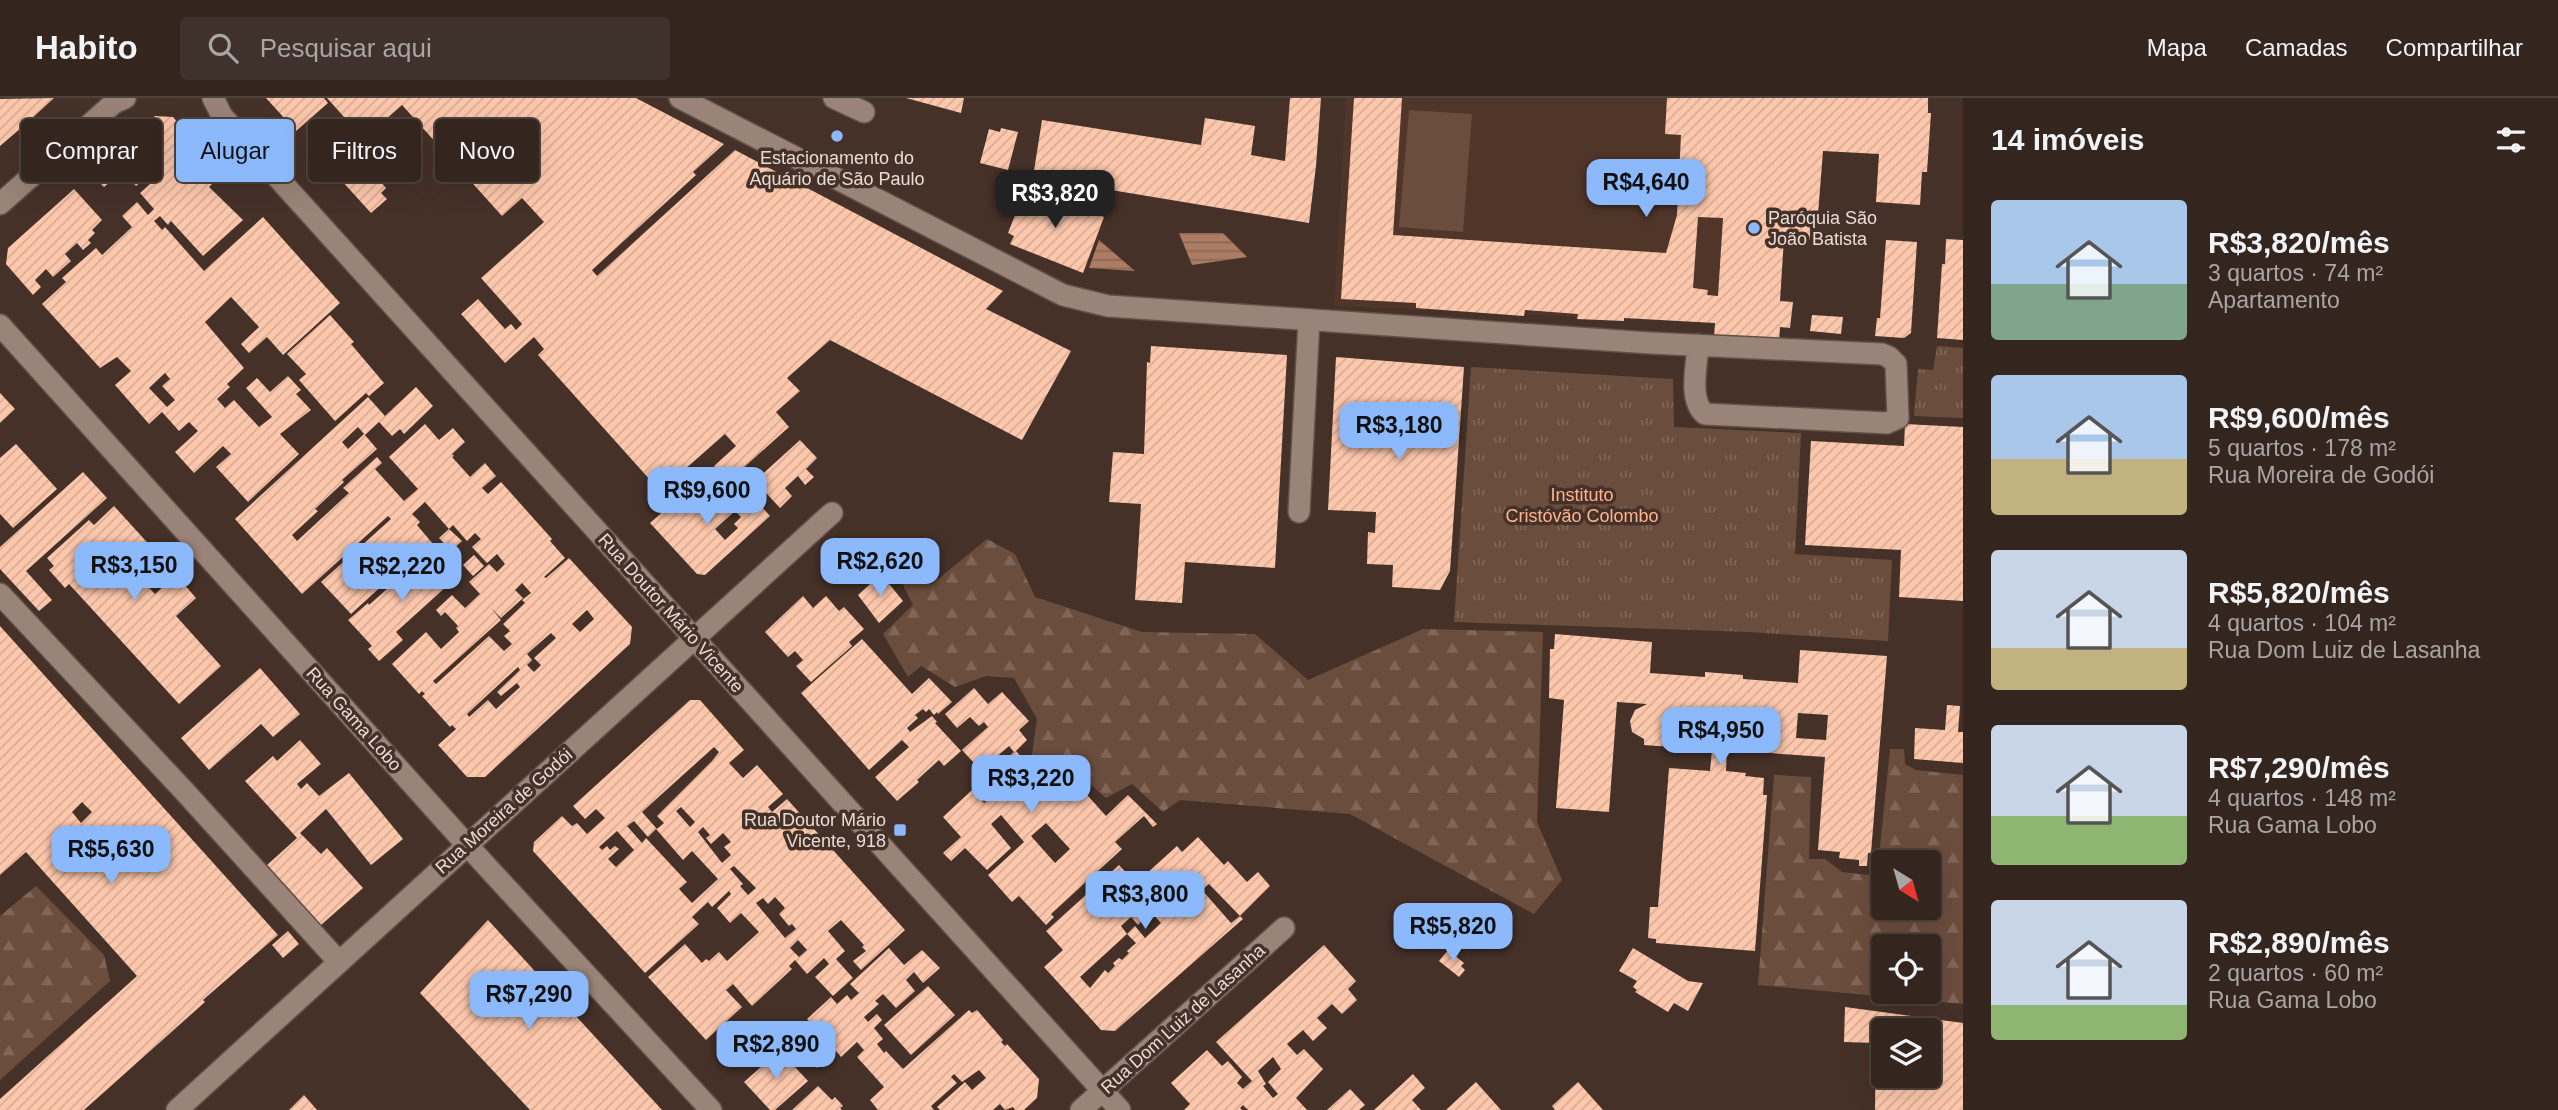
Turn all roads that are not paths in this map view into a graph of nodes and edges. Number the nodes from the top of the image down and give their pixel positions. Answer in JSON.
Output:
{"nodes":[{"id":1,"x":195,"y":98,"type":"edge"},
{"id":2,"x":680,"y":98,"type":"edge"},
{"id":3,"x":834,"y":98,"type":"edge"},
{"id":4,"x":119,"y":100,"type":"edge"},
{"id":5,"x":218,"y":107,"type":"edge"},
{"id":6,"x":864,"y":112,"type":"dead end"},
{"id":7,"x":0,"y":204,"type":"edge"},
{"id":8,"x":1309,"y":320,"type":"junction"},
{"id":9,"x":0,"y":325,"type":"edge"},
{"id":10,"x":1698,"y":345,"type":"junction"},
{"id":11,"x":1299,"y":512,"type":"dead end"},
{"id":12,"x":832,"y":513,"type":"dead end"},
{"id":13,"x":0,"y":594,"type":"edge"},
{"id":14,"x":694,"y":639,"type":"junction"},
{"id":15,"x":467,"y":845,"type":"junction"},
{"id":16,"x":1284,"y":928,"type":"dead end"},
{"id":17,"x":339,"y":962,"type":"junction"},
{"id":18,"x":1102,"y":1090,"type":"junction"},
{"id":19,"x":177,"y":1110,"type":"edge"},
{"id":20,"x":711,"y":1110,"type":"edge"},
{"id":21,"x":1081,"y":1110,"type":"edge"},
{"id":22,"x":1120,"y":1110,"type":"edge"}],
"edges":[{"from":1,"to":5,"type":"street","name":"Rua Doutor Mário Vicente"},
{"from":2,"to":8,"type":"street"},
{"from":3,"to":6,"type":"street"},
{"from":4,"to":7,"type":"street"},
{"from":5,"to":14,"type":"street","name":"Rua Doutor Mário Vicente"},
{"from":8,"to":10,"type":"street"},
{"from":8,"to":11,"type":"street"},
{"from":9,"to":15,"type":"street","name":"Rua Gama Lobo"},
{"from":10,"to":10,"type":"street"},
{"from":12,"to":14,"type":"street","name":"Rua Moreira de Godói"},
{"from":13,"to":17,"type":"street"},
{"from":14,"to":15,"type":"street","name":"Rua Moreira de Godói"},
{"from":14,"to":18,"type":"street","name":"Rua Doutor Mário Vicente"},
{"from":15,"to":17,"type":"street","name":"Rua Moreira de Godói"},
{"from":15,"to":20,"type":"street","name":"Rua Gama Lobo"},
{"from":16,"to":18,"type":"street","name":"Rua Dom Luiz de Lasanha"},
{"from":17,"to":19,"type":"street","name":"Rua Moreira de Godói"},
{"from":18,"to":21,"type":"street","name":"Rua Dom Luiz de Lasanha"},
{"from":18,"to":22,"type":"street","name":"Rua Doutor Mário Vicente"}]}
